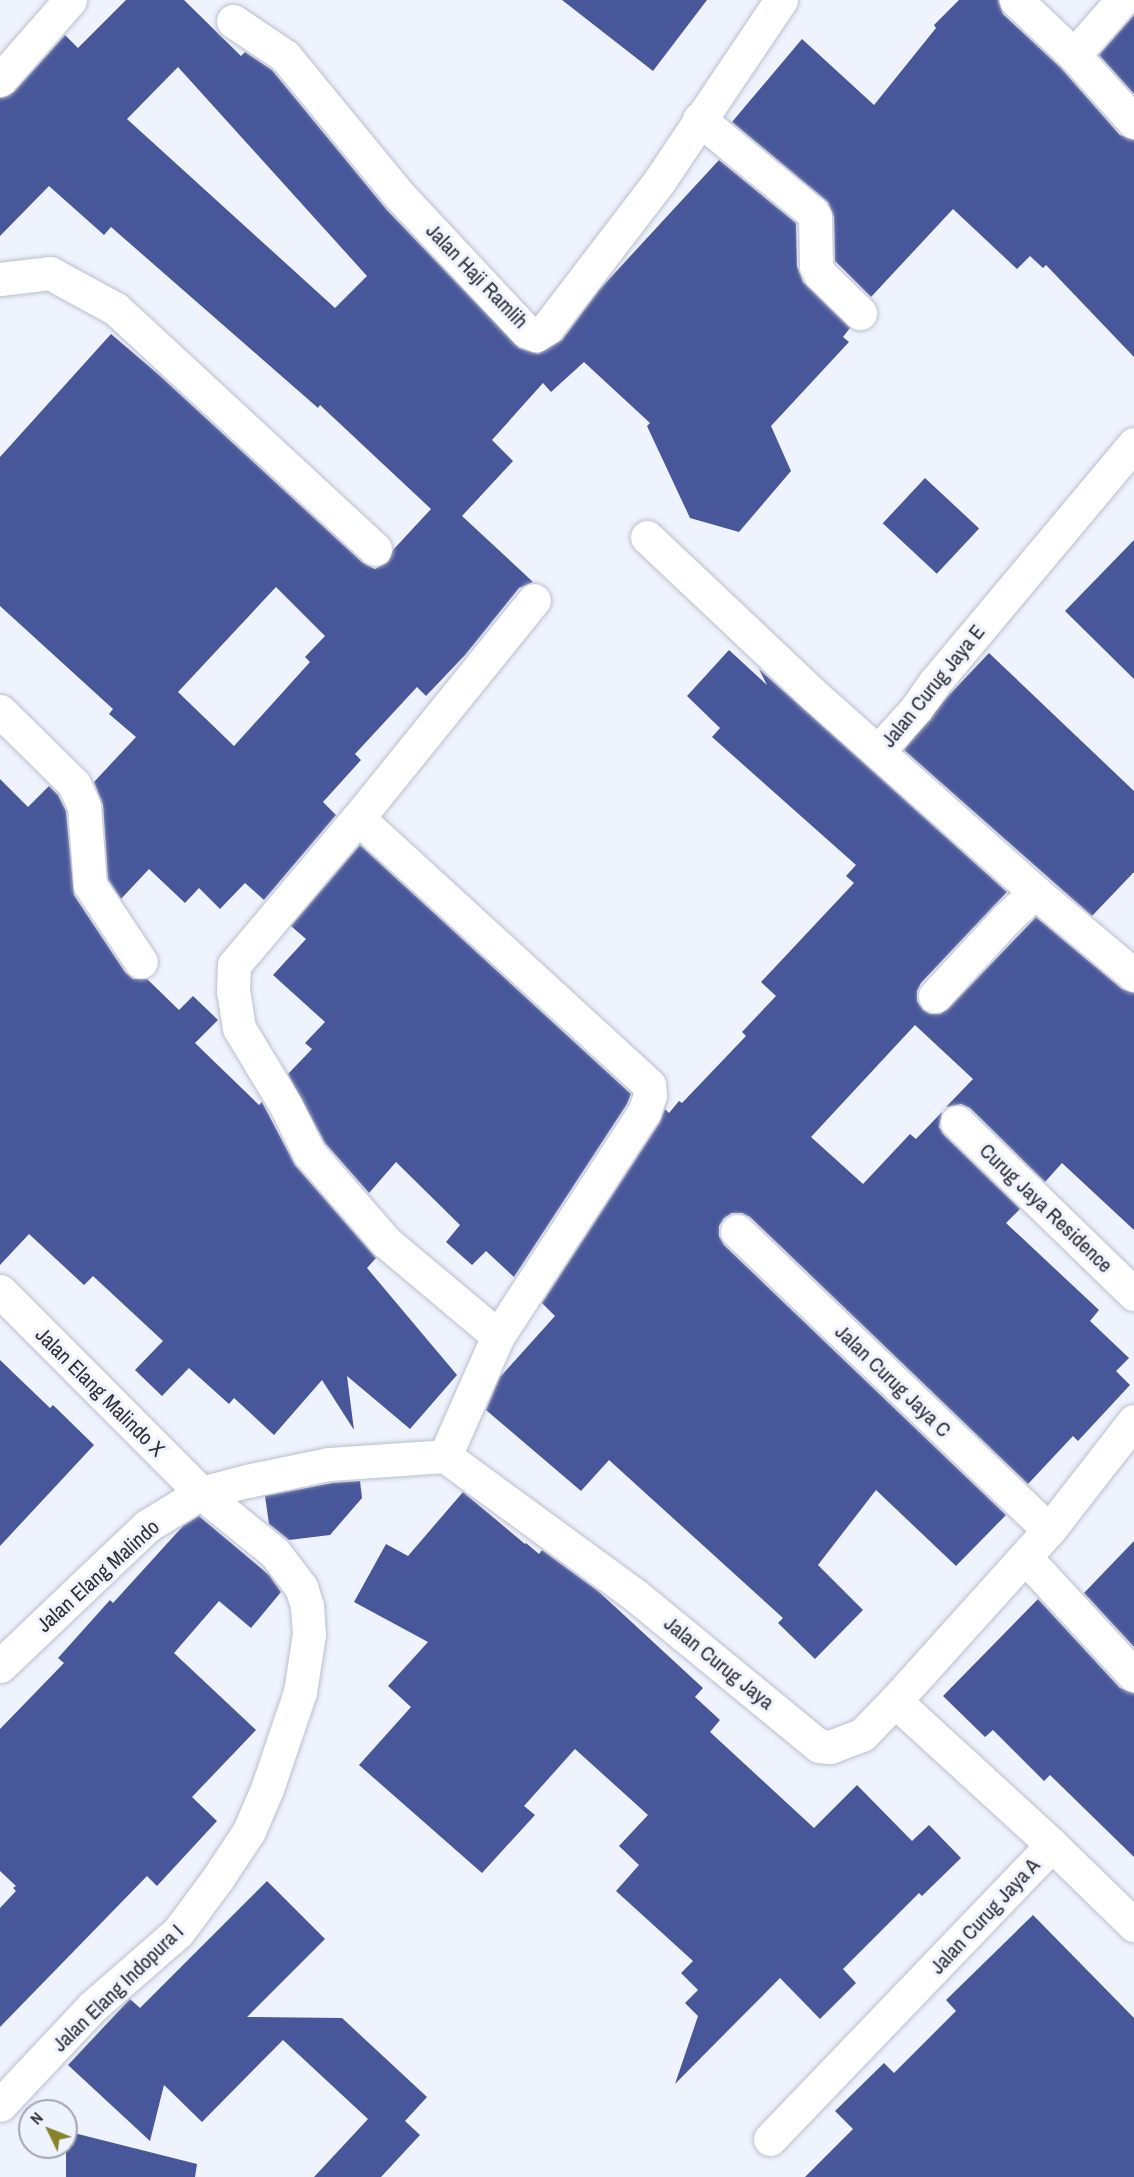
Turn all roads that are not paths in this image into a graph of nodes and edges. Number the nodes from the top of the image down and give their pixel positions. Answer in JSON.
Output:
{"nodes":[{"id":1,"x":70,"y":0,"type":"edge"},
{"id":2,"x":781,"y":0,"type":"edge"},
{"id":3,"x":1016,"y":0,"type":"edge"},
{"id":4,"x":1122,"y":0,"type":"edge"},
{"id":5,"x":233,"y":21,"type":"dead end"},
{"id":6,"x":1074,"y":55,"type":"junction"},
{"id":7,"x":0,"y":80,"type":"edge"},
{"id":8,"x":699,"y":119,"type":"junction"},
{"id":9,"x":1134,"y":122,"type":"edge"},
{"id":10,"x":0,"y":279,"type":"edge"},
{"id":11,"x":860,"y":313,"type":"dead end"},
{"id":12,"x":1134,"y":444,"type":"edge"},
{"id":13,"x":647,"y":537,"type":"dead end"},
{"id":14,"x":375,"y":549,"type":"dead end"},
{"id":15,"x":534,"y":600,"type":"dead end"},
{"id":16,"x":0,"y":711,"type":"edge"},
{"id":17,"x":878,"y":751,"type":"junction"},
{"id":18,"x":358,"y":818,"type":"junction"},
{"id":19,"x":1035,"y":892,"type":"junction"},
{"id":20,"x":141,"y":962,"type":"dead end"},
{"id":21,"x":1134,"y":975,"type":"edge"},
{"id":22,"x":934,"y":996,"type":"dead end"},
{"id":23,"x":957,"y":1122,"type":"dead end"},
{"id":24,"x":737,"y":1231,"type":"dead end"},
{"id":25,"x":0,"y":1291,"type":"edge"},
{"id":26,"x":1134,"y":1294,"type":"edge"},
{"id":27,"x":498,"y":1336,"type":"junction"},
{"id":28,"x":1134,"y":1421,"type":"edge"},
{"id":29,"x":445,"y":1456,"type":"junction"},
{"id":30,"x":201,"y":1493,"type":"junction"},
{"id":31,"x":1049,"y":1530,"type":"junction"},
{"id":32,"x":1025,"y":1557,"type":"junction"},
{"id":33,"x":0,"y":1666,"type":"edge"},
{"id":34,"x":1134,"y":1675,"type":"edge"},
{"id":35,"x":895,"y":1701,"type":"junction"},
{"id":36,"x":1052,"y":1845,"type":"junction"},
{"id":37,"x":1134,"y":1925,"type":"edge"},
{"id":38,"x":0,"y":2105,"type":"edge"},
{"id":39,"x":770,"y":2139,"type":"dead end"}],
"edges":[{"from":1,"to":7,"type":"street"},
{"from":2,"to":8,"type":"street","name":"Jalan Haji Ramlih"},
{"from":3,"to":6,"type":"street"},
{"from":4,"to":6,"type":"street"},
{"from":5,"to":8,"type":"street","name":"Jalan Haji Ramlih"},
{"from":6,"to":9,"type":"street"},
{"from":8,"to":11,"type":"street"},
{"from":10,"to":14,"type":"street"},
{"from":12,"to":17,"type":"street","name":"Jalan Curug Jaya E"},
{"from":13,"to":17,"type":"street"},
{"from":15,"to":18,"type":"street"},
{"from":16,"to":20,"type":"street"},
{"from":17,"to":19,"type":"street","name":"Jalan Curug Jaya E"},
{"from":18,"to":27,"type":"street"},
{"from":18,"to":27,"type":"street"},
{"from":19,"to":21,"type":"street","name":"Jalan Curug Jaya E"},
{"from":19,"to":22,"type":"street"},
{"from":23,"to":26,"type":"street","name":"Curug Jaya Residence"},
{"from":24,"to":31,"type":"street","name":"Jalan Curug Jaya C"},
{"from":25,"to":30,"type":"street","name":"Jalan Elang Malindo X"},
{"from":27,"to":29,"type":"street"},
{"from":28,"to":31,"type":"street","name":"Jalan Curug Jaya"},
{"from":29,"to":30,"type":"street"},
{"from":29,"to":35,"type":"street","name":"Jalan Curug Jaya"},
{"from":30,"to":33,"type":"street","name":"Jalan Elang Malindo"},
{"from":30,"to":38,"type":"street","name":"Jalan Elang Indopura I"},
{"from":31,"to":32,"type":"street","name":"Jalan Curug Jaya"},
{"from":32,"to":34,"type":"street"},
{"from":32,"to":35,"type":"street","name":"Jalan Curug Jaya"},
{"from":35,"to":36,"type":"street","name":"Jalan Curug Jaya A"},
{"from":36,"to":37,"type":"street"},
{"from":36,"to":39,"type":"street","name":"Jalan Curug Jaya A"}]}
